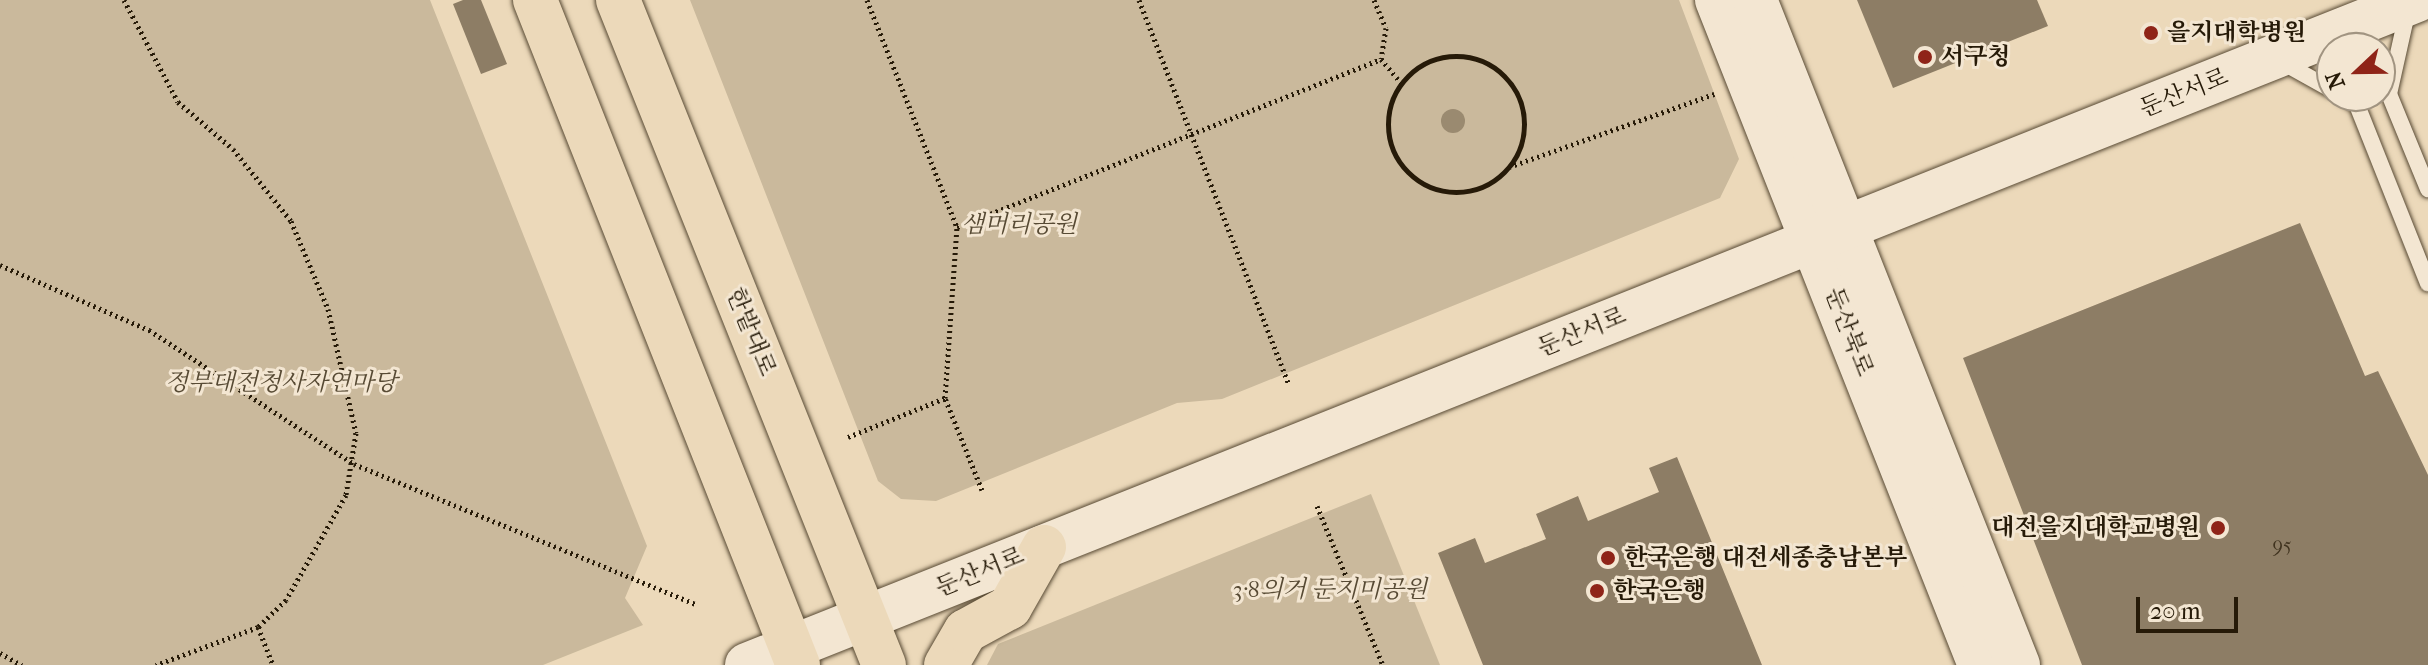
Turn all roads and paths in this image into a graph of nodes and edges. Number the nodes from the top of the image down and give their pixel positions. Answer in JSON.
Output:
{"nodes":[{"id":1,"x":124,"y":0,"type":"edge"},
{"id":2,"x":535,"y":0,"type":"edge"},
{"id":3,"x":618,"y":0,"type":"edge"},
{"id":4,"x":867,"y":0,"type":"edge"},
{"id":5,"x":1139,"y":0,"type":"edge"},
{"id":6,"x":1374,"y":0,"type":"edge"},
{"id":7,"x":1717,"y":0,"type":"edge"},
{"id":8,"x":1755,"y":0,"type":"edge"},
{"id":9,"x":2413,"y":2,"type":"edge"},
{"id":10,"x":2274,"y":57,"type":"junction"},
{"id":11,"x":1381,"y":59,"type":"junction"},
{"id":12,"x":2316,"y":81,"type":"edge"},
{"id":13,"x":1401,"y":83,"type":"junction"},
{"id":14,"x":1722,"y":90,"type":"dead end"},
{"id":15,"x":2360,"y":112,"type":"edge"},
{"id":16,"x":1192,"y":134,"type":"junction"},
{"id":17,"x":1509,"y":167,"type":"junction"},
{"id":18,"x":2428,"y":189,"type":"edge"},
{"id":19,"x":957,"y":227,"type":"junction"},
{"id":20,"x":1829,"y":234,"type":"junction"},
{"id":21,"x":0,"y":265,"type":"edge"},
{"id":22,"x":2428,"y":283,"type":"edge"},
{"id":23,"x":1289,"y":385,"type":"dead end"},
{"id":24,"x":945,"y":398,"type":"junction"},
{"id":25,"x":848,"y":437,"type":"dead end"},
{"id":26,"x":354,"y":464,"type":"junction"},
{"id":27,"x":982,"y":490,"type":"dead end"},
{"id":28,"x":1317,"y":506,"type":"dead end"},
{"id":29,"x":1044,"y":547,"type":"junction"},
{"id":30,"x":697,"y":605,"type":"dead end"},
{"id":31,"x":865,"y":618,"type":"junction"},
{"id":32,"x":258,"y":627,"type":"junction"},
{"id":33,"x":0,"y":653,"type":"edge"},
{"id":34,"x":794,"y":656,"type":"edge"},
{"id":35,"x":22,"y":665,"type":"edge"},
{"id":36,"x":156,"y":665,"type":"edge"},
{"id":37,"x":273,"y":665,"type":"edge"},
{"id":38,"x":747,"y":665,"type":"edge"},
{"id":39,"x":884,"y":665,"type":"edge"},
{"id":40,"x":946,"y":665,"type":"edge"},
{"id":41,"x":1383,"y":665,"type":"edge"},
{"id":42,"x":1980,"y":665,"type":"edge"},
{"id":43,"x":2018,"y":665,"type":"edge"}],
"edges":[{"from":1,"to":26,"type":"path"},
{"from":2,"to":34,"type":"main road"},
{"from":3,"to":31,"type":"main road","name":"한밭대로"},
{"from":4,"to":19,"type":"path"},
{"from":5,"to":16,"type":"path"},
{"from":6,"to":11,"type":"path"},
{"from":7,"to":20,"type":"main road","name":"둔산북로"},
{"from":8,"to":20,"type":"main road","name":"둔산북로"},
{"from":9,"to":10,"type":"main road","name":"둔산서로"},
{"from":9,"to":18,"type":"lane"},
{"from":10,"to":12,"type":"lane"},
{"from":10,"to":20,"type":"main road","name":"둔산서로"},
{"from":11,"to":13,"type":"path"},
{"from":11,"to":16,"type":"path"},
{"from":13,"to":17,"type":"path"},
{"from":13,"to":17,"type":"path"},
{"from":14,"to":17,"type":"path"},
{"from":15,"to":22,"type":"lane"},
{"from":16,"to":19,"type":"path"},
{"from":16,"to":23,"type":"path"},
{"from":19,"to":24,"type":"path"},
{"from":20,"to":29,"type":"main road","name":"둔산서로"},
{"from":20,"to":42,"type":"main road","name":"둔산북로"},
{"from":20,"to":43,"type":"main road","name":"둔산북로"},
{"from":21,"to":26,"type":"path"},
{"from":24,"to":25,"type":"path"},
{"from":24,"to":27,"type":"path"},
{"from":26,"to":30,"type":"path"},
{"from":26,"to":32,"type":"path"},
{"from":28,"to":41,"type":"path"},
{"from":29,"to":31,"type":"main road","name":"둔산서로"},
{"from":29,"to":40,"type":"main road"},
{"from":31,"to":34,"type":"main road","name":"둔산서로"},
{"from":31,"to":39,"type":"main road","name":"한밭대로"},
{"from":32,"to":36,"type":"path"},
{"from":32,"to":37,"type":"path"},
{"from":33,"to":35,"type":"path"},
{"from":34,"to":38,"type":"main road","name":"둔산서로"}]}
